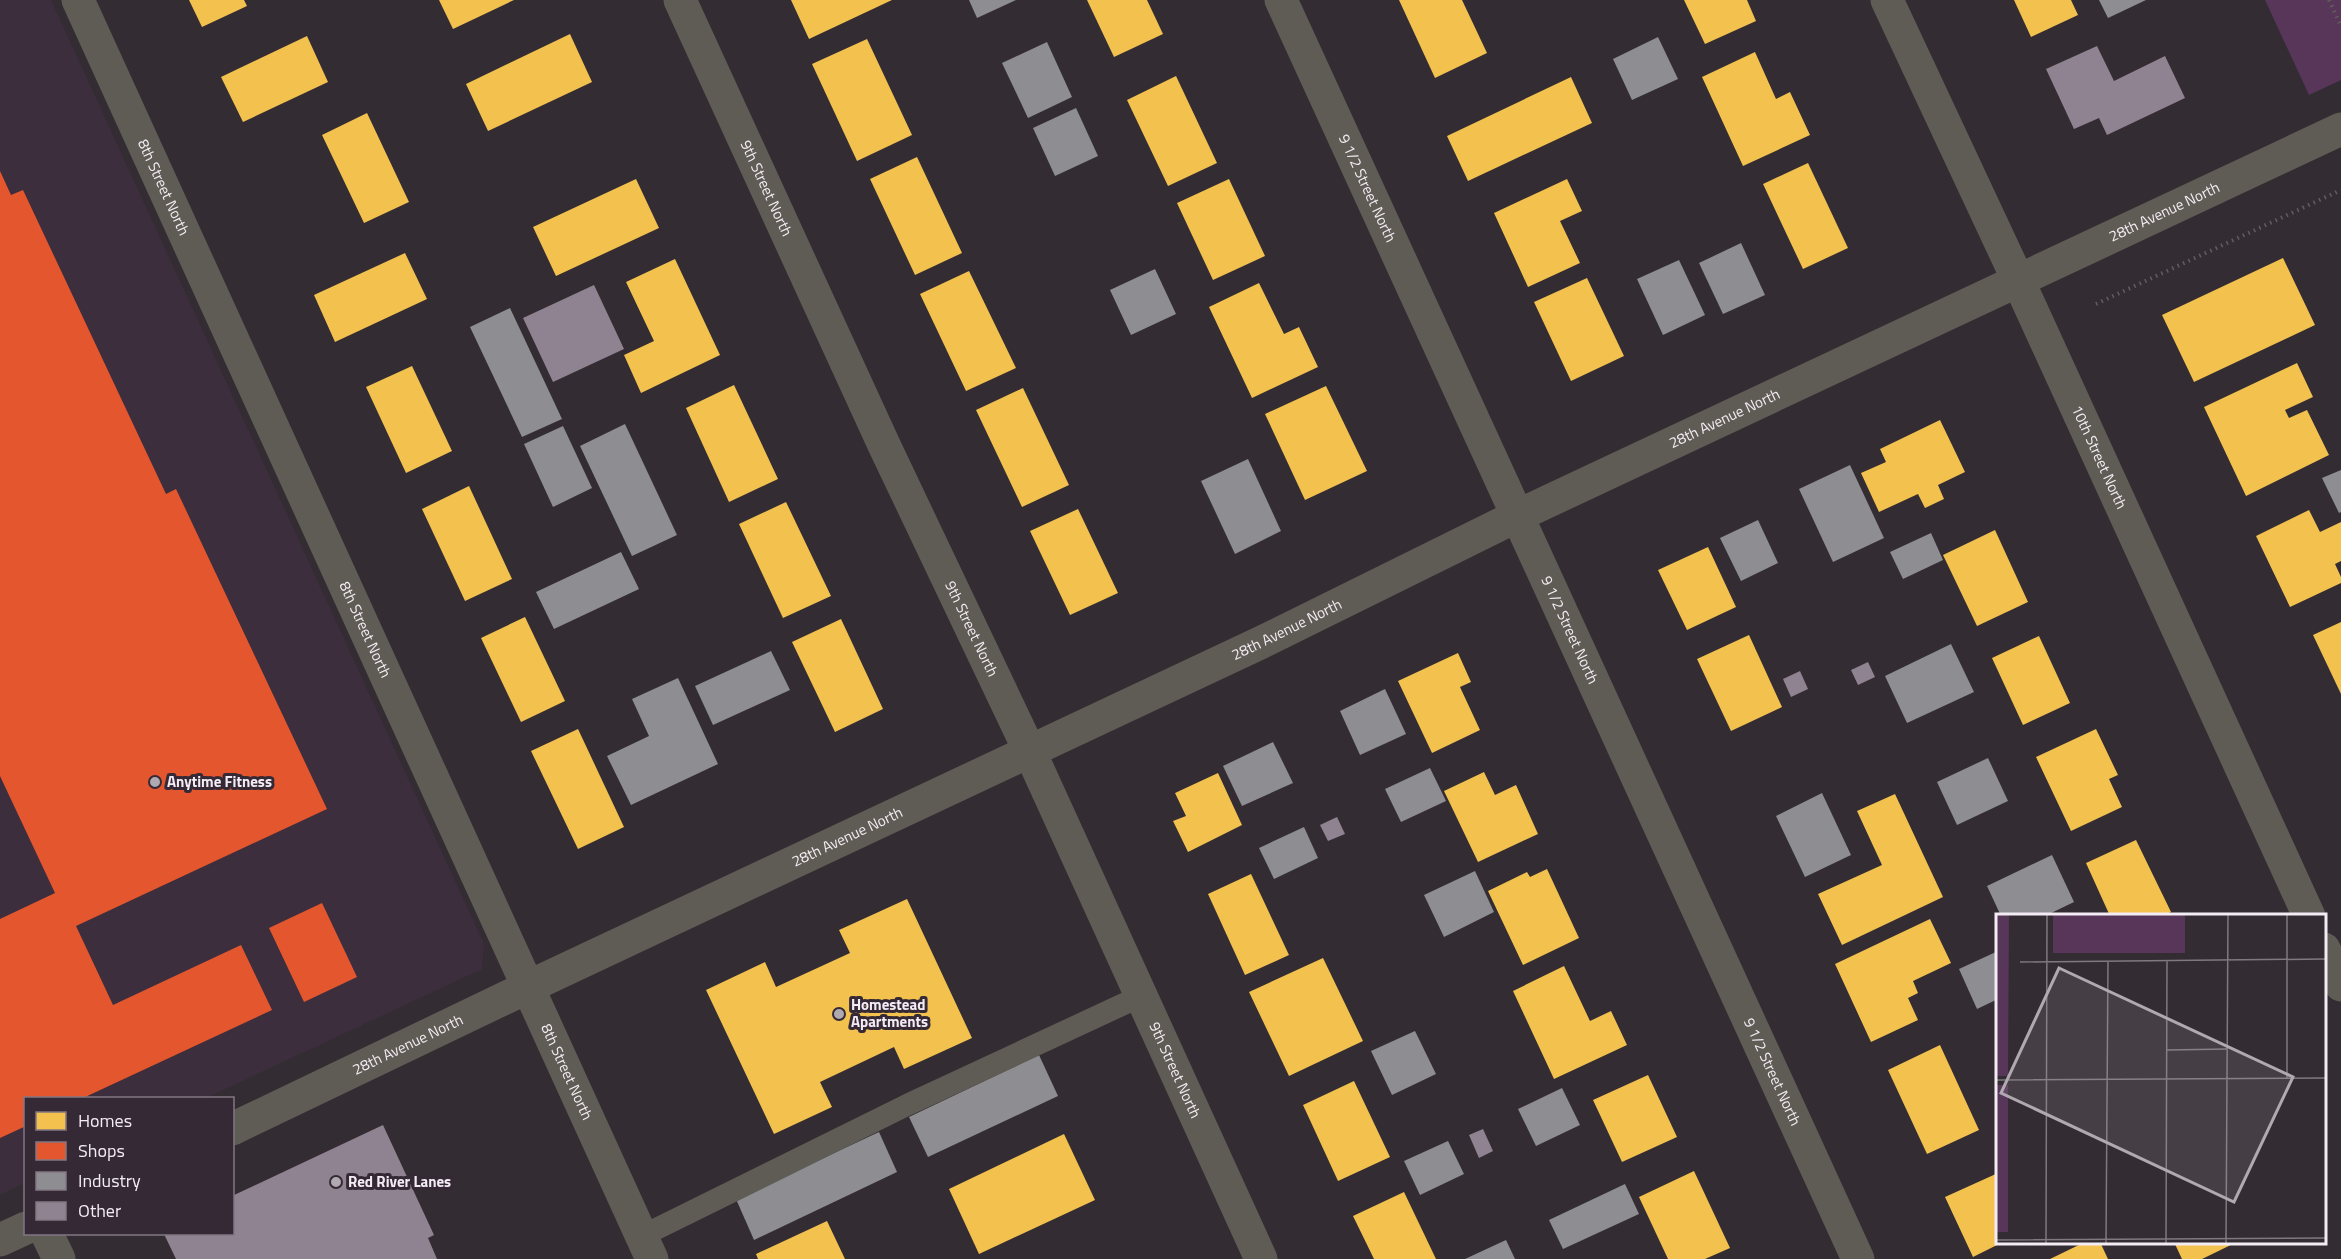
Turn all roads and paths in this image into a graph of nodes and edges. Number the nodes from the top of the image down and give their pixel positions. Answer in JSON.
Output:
{"nodes":[{"id":1,"x":78,"y":0,"type":"edge"},
{"id":2,"x":680,"y":0,"type":"edge"},
{"id":3,"x":1281,"y":0,"type":"edge"},
{"id":4,"x":1887,"y":0,"type":"edge"},
{"id":5,"x":2329,"y":0,"type":"edge"},
{"id":6,"x":2341,"y":26,"type":"edge"},
{"id":7,"x":2341,"y":129,"type":"edge"},
{"id":8,"x":2341,"y":190,"type":"edge"},
{"id":9,"x":2018,"y":280,"type":"junction"},
{"id":10,"x":2096,"y":304,"type":"dead end"},
{"id":11,"x":1519,"y":515,"type":"junction"},
{"id":12,"x":1030,"y":752,"type":"junction"},
{"id":13,"x":2309,"y":914,"type":"edge"},
{"id":14,"x":2326,"y":951,"type":"edge"},
{"id":15,"x":2341,"y":985,"type":"edge"},
{"id":16,"x":528,"y":987,"type":"junction"},
{"id":17,"x":1141,"y":996,"type":"junction"},
{"id":18,"x":234,"y":1128,"type":"edge"},
{"id":19,"x":24,"y":1229,"type":"edge"},
{"id":20,"x":48,"y":1235,"type":"edge"},
{"id":21,"x":0,"y":1240,"type":"edge"},
{"id":22,"x":647,"y":1248,"type":"edge"},
{"id":23,"x":59,"y":1259,"type":"edge"},
{"id":24,"x":1261,"y":1259,"type":"edge"},
{"id":25,"x":1858,"y":1259,"type":"edge"}],
"edges":[{"from":1,"to":16,"type":"street","name":"8th Street North"},
{"from":2,"to":12,"type":"street","name":"9th Street North"},
{"from":3,"to":11,"type":"street","name":"9 1/2 Street North"},
{"from":4,"to":9,"type":"street","name":"10th Street North"},
{"from":5,"to":6,"type":"path"},
{"from":7,"to":9,"type":"street","name":"28th Avenue North"},
{"from":8,"to":10,"type":"path"},
{"from":9,"to":11,"type":"street","name":"28th Avenue North"},
{"from":9,"to":13,"type":"street","name":"10th Street North"},
{"from":11,"to":12,"type":"street","name":"28th Avenue North"},
{"from":11,"to":25,"type":"street","name":"9 1/2 Street North"},
{"from":12,"to":16,"type":"street","name":"28th Avenue North"},
{"from":12,"to":17,"type":"street","name":"9th Street North"},
{"from":14,"to":15,"type":"street"},
{"from":16,"to":18,"type":"street","name":"28th Avenue North"},
{"from":16,"to":22,"type":"street","name":"8th Street North"},
{"from":17,"to":22,"type":"lane"},
{"from":17,"to":24,"type":"street","name":"9th Street North"},
{"from":19,"to":21,"type":"street"},
{"from":20,"to":23,"type":"street"}]}
